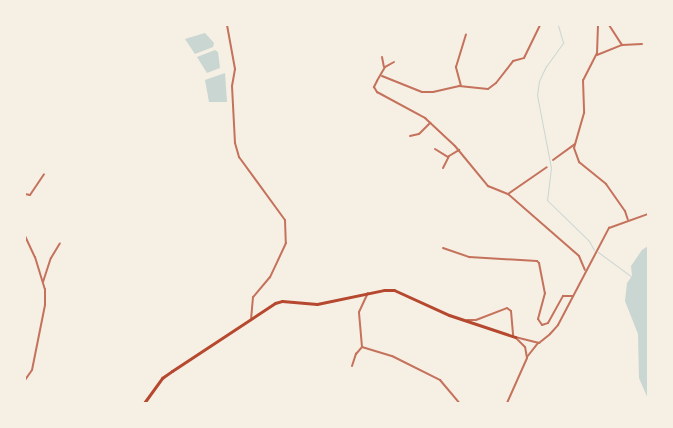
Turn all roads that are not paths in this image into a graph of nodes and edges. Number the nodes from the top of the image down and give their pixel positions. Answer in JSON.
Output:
{"nodes":[{"id":1,"x":227,"y":25,"type":"edge"},
{"id":2,"x":540,"y":25,"type":"edge"},
{"id":3,"x":598,"y":25,"type":"edge"},
{"id":4,"x":609,"y":25,"type":"edge"},
{"id":5,"x":466,"y":34,"type":"dead end"},
{"id":6,"x":642,"y":44,"type":"dead end"},
{"id":7,"x":622,"y":45,"type":"junction"},
{"id":8,"x":596,"y":55,"type":"junction"},
{"id":9,"x":382,"y":57,"type":"dead end"},
{"id":10,"x":394,"y":62,"type":"dead end"},
{"id":11,"x":385,"y":68,"type":"junction"},
{"id":12,"x":382,"y":76,"type":"junction"},
{"id":13,"x":461,"y":86,"type":"junction"},
{"id":14,"x":430,"y":123,"type":"junction"},
{"id":15,"x":410,"y":136,"type":"dead end"},
{"id":16,"x":575,"y":144,"type":"junction"},
{"id":17,"x":435,"y":149,"type":"dead end"},
{"id":18,"x":459,"y":150,"type":"junction"},
{"id":19,"x":448,"y":157,"type":"junction"},
{"id":20,"x":553,"y":160,"type":"dead end"},
{"id":21,"x":547,"y":167,"type":"dead end"},
{"id":22,"x":443,"y":168,"type":"dead end"},
{"id":23,"x":44,"y":174,"type":"dead end"},
{"id":24,"x":25,"y":194,"type":"edge"},
{"id":25,"x":508,"y":194,"type":"junction"},
{"id":26,"x":648,"y":214,"type":"edge"},
{"id":27,"x":628,"y":220,"type":"junction"},
{"id":28,"x":25,"y":236,"type":"edge"},
{"id":29,"x":29,"y":242,"type":"junction"},
{"id":30,"x":60,"y":243,"type":"dead end"},
{"id":31,"x":25,"y":244,"type":"edge"},
{"id":32,"x":443,"y":248,"type":"dead end"},
{"id":33,"x":585,"y":270,"type":"junction"},
{"id":34,"x":43,"y":283,"type":"junction"},
{"id":35,"x":368,"y":293,"type":"junction"},
{"id":36,"x":573,"y":296,"type":"junction"},
{"id":37,"x":251,"y":319,"type":"junction"},
{"id":38,"x":465,"y":321,"type":"junction"},
{"id":39,"x":514,"y":336,"type":"junction"},
{"id":40,"x":539,"y":343,"type":"junction"},
{"id":41,"x":362,"y":347,"type":"junction"},
{"id":42,"x":527,"y":358,"type":"junction"},
{"id":43,"x":352,"y":366,"type":"dead end"},
{"id":44,"x":25,"y":380,"type":"edge"},
{"id":45,"x":144,"y":403,"type":"edge"},
{"id":46,"x":459,"y":403,"type":"edge"},
{"id":47,"x":507,"y":403,"type":"edge"}],
"edges":[{"from":1,"to":37,"type":"street"},
{"from":2,"to":13,"type":"street"},
{"from":3,"to":8,"type":"street"},
{"from":4,"to":7,"type":"street"},
{"from":5,"to":13,"type":"street"},
{"from":6,"to":7,"type":"street"},
{"from":7,"to":8,"type":"street"},
{"from":8,"to":16,"type":"street"},
{"from":9,"to":11,"type":"street"},
{"from":10,"to":11,"type":"street"},
{"from":11,"to":12,"type":"street"},
{"from":12,"to":13,"type":"street"},
{"from":12,"to":14,"type":"street"},
{"from":14,"to":15,"type":"street"},
{"from":14,"to":18,"type":"street"},
{"from":16,"to":20,"type":"street"},
{"from":16,"to":27,"type":"street"},
{"from":17,"to":19,"type":"street"},
{"from":18,"to":19,"type":"street"},
{"from":18,"to":25,"type":"street"},
{"from":19,"to":22,"type":"street"},
{"from":21,"to":25,"type":"street"},
{"from":23,"to":24,"type":"street"},
{"from":25,"to":33,"type":"street"},
{"from":26,"to":27,"type":"street"},
{"from":27,"to":33,"type":"street"},
{"from":28,"to":29,"type":"street"},
{"from":29,"to":31,"type":"street"},
{"from":29,"to":34,"type":"street"},
{"from":30,"to":34,"type":"street"},
{"from":32,"to":36,"type":"street"},
{"from":33,"to":36,"type":"street"},
{"from":34,"to":44,"type":"street"},
{"from":35,"to":37,"type":"main road"},
{"from":35,"to":38,"type":"main road"},
{"from":35,"to":41,"type":"street"},
{"from":36,"to":40,"type":"street"},
{"from":37,"to":45,"type":"main road"},
{"from":38,"to":39,"type":"main road"},
{"from":38,"to":39,"type":"street"},
{"from":39,"to":40,"type":"street"},
{"from":39,"to":42,"type":"street"},
{"from":40,"to":42,"type":"street"},
{"from":41,"to":43,"type":"street"},
{"from":41,"to":46,"type":"street"},
{"from":42,"to":47,"type":"street"}]}
